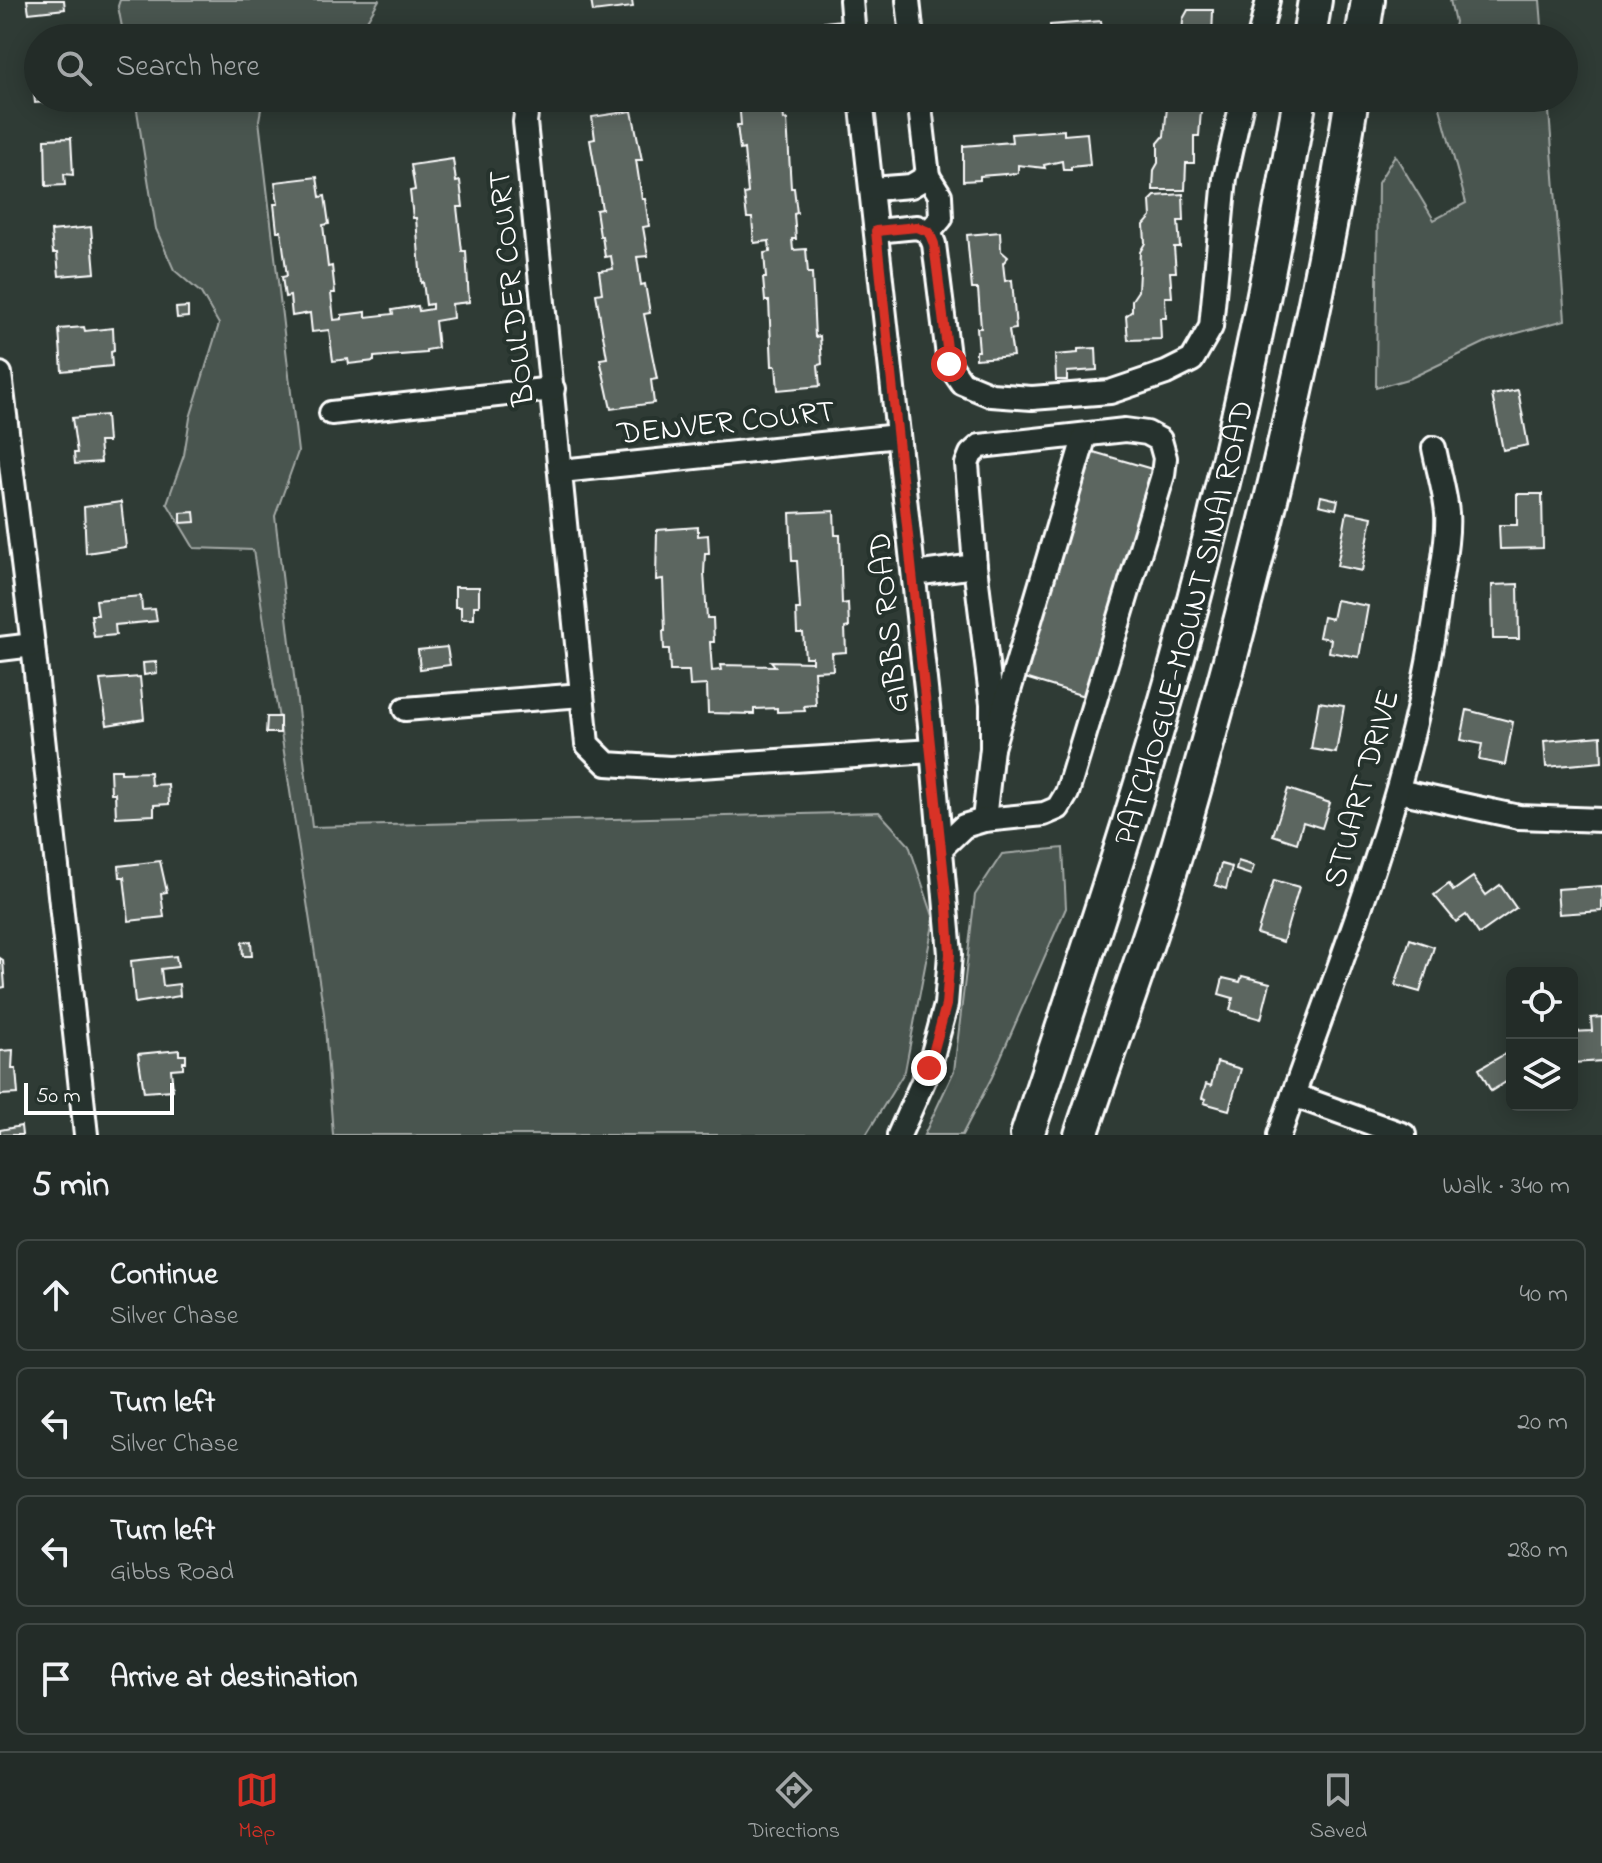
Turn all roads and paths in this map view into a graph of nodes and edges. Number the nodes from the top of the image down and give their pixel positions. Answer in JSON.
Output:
{"nodes":[{"id":1,"x":851,"y":0,"type":"edge"},
{"id":2,"x":908,"y":0,"type":"edge"},
{"id":3,"x":1268,"y":0,"type":"edge"},
{"id":4,"x":1315,"y":0,"type":"edge"},
{"id":5,"x":1368,"y":0,"type":"edge"},
{"id":6,"x":853,"y":24,"type":"edge"},
{"id":7,"x":911,"y":24,"type":"edge"},
{"id":8,"x":1262,"y":24,"type":"edge"},
{"id":9,"x":1311,"y":24,"type":"edge"},
{"id":10,"x":1364,"y":24,"type":"edge"},
{"id":11,"x":526,"y":112,"type":"edge"},
{"id":12,"x":863,"y":112,"type":"edge"},
{"id":13,"x":921,"y":112,"type":"edge"},
{"id":14,"x":1240,"y":112,"type":"edge"},
{"id":15,"x":1298,"y":112,"type":"edge"},
{"id":16,"x":1349,"y":112,"type":"edge"},
{"id":17,"x":928,"y":176,"type":"junction"},
{"id":18,"x":872,"y":189,"type":"junction"},
{"id":19,"x":876,"y":231,"type":"junction"},
{"id":20,"x":929,"y":232,"type":"junction"},
{"id":21,"x":0,"y":374,"type":"edge"},
{"id":22,"x":553,"y":389,"type":"junction"},
{"id":23,"x":331,"y":413,"type":"dead end"},
{"id":24,"x":1085,"y":435,"type":"junction"},
{"id":25,"x":898,"y":436,"type":"junction"},
{"id":26,"x":1434,"y":448,"type":"dead end"},
{"id":27,"x":561,"y":471,"type":"junction"},
{"id":28,"x":975,"y":566,"type":"junction"},
{"id":29,"x":914,"y":574,"type":"junction"},
{"id":30,"x":33,"y":645,"type":"junction"},
{"id":31,"x":0,"y":649,"type":"edge"},
{"id":32,"x":582,"y":695,"type":"junction"},
{"id":33,"x":405,"y":709,"type":"dead end"},
{"id":34,"x":992,"y":748,"type":"junction"},
{"id":35,"x":932,"y":751,"type":"junction"},
{"id":36,"x":1398,"y":791,"type":"junction"},
{"id":37,"x":984,"y":820,"type":"junction"},
{"id":38,"x":1602,"y":820,"type":"edge"},
{"id":39,"x":941,"y":848,"type":"junction"},
{"id":40,"x":1293,"y":1095,"type":"junction"},
{"id":41,"x":86,"y":1135,"type":"edge"},
{"id":42,"x":899,"y":1135,"type":"edge"},
{"id":43,"x":1027,"y":1135,"type":"edge"},
{"id":44,"x":1081,"y":1135,"type":"edge"},
{"id":45,"x":1279,"y":1135,"type":"edge"},
{"id":46,"x":1404,"y":1135,"type":"edge"}],
"edges":[{"from":1,"to":6,"type":"street"},
{"from":2,"to":7,"type":"street"},
{"from":3,"to":8,"type":"street"},
{"from":4,"to":9,"type":"highway"},
{"from":5,"to":10,"type":"highway"},
{"from":11,"to":22,"type":"street","name":"BOULDER COURT"},
{"from":12,"to":18,"type":"street","name":"GIBBS ROAD"},
{"from":13,"to":17,"type":"street"},
{"from":14,"to":20,"type":"street"},
{"from":15,"to":43,"type":"highway","name":"PATCHOGUE-MOUNT SINAI ROAD"},
{"from":16,"to":44,"type":"highway","name":"PATCHOGUE-MOUNT SINAI ROAD"},
{"from":17,"to":18,"type":"street"},
{"from":17,"to":20,"type":"street"},
{"from":18,"to":19,"type":"street","name":"GIBBS ROAD"},
{"from":19,"to":20,"type":"street"},
{"from":19,"to":25,"type":"street","name":"GIBBS ROAD"},
{"from":21,"to":30,"type":"street"},
{"from":22,"to":23,"type":"street"},
{"from":22,"to":27,"type":"street","name":"BOULDER COURT"},
{"from":24,"to":28,"type":"street"},
{"from":24,"to":34,"type":"street"},
{"from":24,"to":37,"type":"street"},
{"from":25,"to":27,"type":"street","name":"DENVER COURT"},
{"from":25,"to":29,"type":"street","name":"GIBBS ROAD"},
{"from":26,"to":36,"type":"street","name":"STUART DRIVE"},
{"from":27,"to":32,"type":"street","name":"BOULDER COURT"},
{"from":28,"to":29,"type":"street"},
{"from":28,"to":34,"type":"street"},
{"from":29,"to":35,"type":"street","name":"GIBBS ROAD"},
{"from":30,"to":31,"type":"street"},
{"from":30,"to":41,"type":"street"},
{"from":32,"to":33,"type":"street"},
{"from":32,"to":35,"type":"street","name":"BOULDER COURT"},
{"from":34,"to":37,"type":"street"},
{"from":35,"to":39,"type":"street","name":"GIBBS ROAD"},
{"from":36,"to":38,"type":"street"},
{"from":36,"to":40,"type":"street","name":"STUART DRIVE"},
{"from":37,"to":39,"type":"street"},
{"from":39,"to":42,"type":"street","name":"GIBBS ROAD"},
{"from":40,"to":45,"type":"street","name":"STUART DRIVE"},
{"from":40,"to":46,"type":"street"}]}
